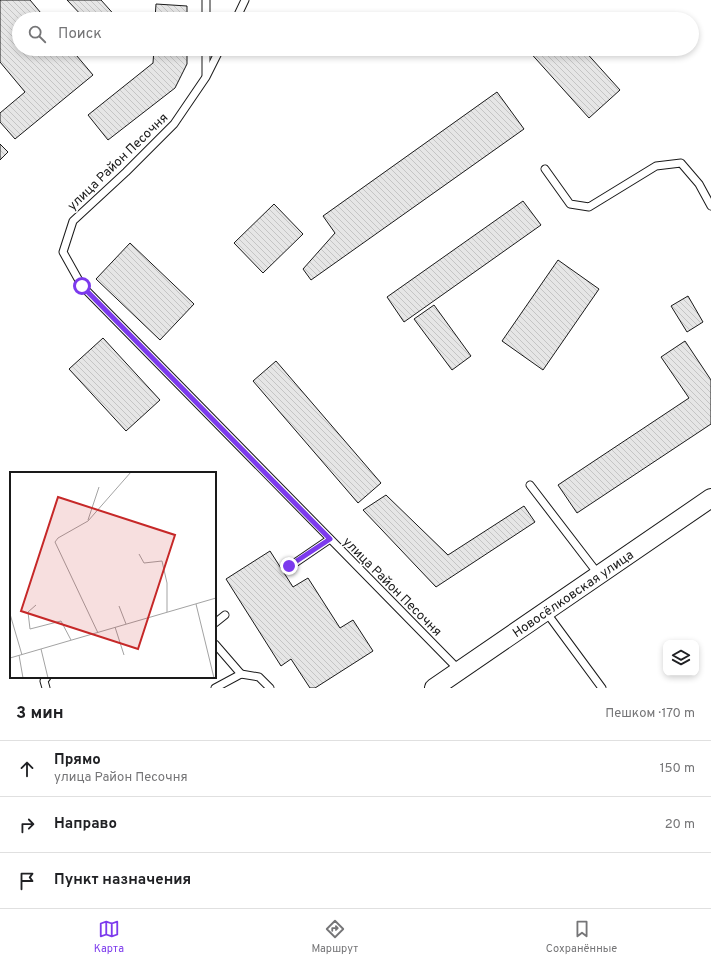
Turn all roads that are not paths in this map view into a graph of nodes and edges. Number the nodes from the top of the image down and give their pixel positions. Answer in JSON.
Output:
{"nodes":[{"id":1,"x":206,"y":0,"type":"edge"},
{"id":2,"x":245,"y":0,"type":"edge"},
{"id":3,"x":206,"y":12,"type":"edge"},
{"id":4,"x":239,"y":12,"type":"edge"},
{"id":5,"x":206,"y":56,"type":"edge"},
{"id":6,"x":216,"y":56,"type":"edge"},
{"id":7,"x":206,"y":77,"type":"junction"},
{"id":8,"x":545,"y":169,"type":"dead end"},
{"id":9,"x":711,"y":206,"type":"edge"},
{"id":10,"x":530,"y":485,"type":"dead end"},
{"id":11,"x":711,"y":498,"type":"edge"},
{"id":12,"x":330,"y":539,"type":"junction"},
{"id":13,"x":289,"y":566,"type":"dead end"},
{"id":14,"x":599,"y":575,"type":"junction"},
{"id":15,"x":545,"y":612,"type":"junction"},
{"id":16,"x":226,"y":614,"type":"dead end"},
{"id":17,"x":216,"y":622,"type":"edge"},
{"id":18,"x":216,"y":645,"type":"edge"},
{"id":19,"x":459,"y":670,"type":"junction"},
{"id":20,"x":241,"y":674,"type":"junction"},
{"id":21,"x":46,"y":678,"type":"edge"},
{"id":22,"x":46,"y":688,"type":"edge"},
{"id":23,"x":215,"y":688,"type":"edge"},
{"id":24,"x":270,"y":688,"type":"edge"},
{"id":25,"x":434,"y":688,"type":"edge"},
{"id":26,"x":602,"y":688,"type":"edge"}],
"edges":[{"from":1,"to":3,"type":"lane"},
{"from":2,"to":4,"type":"lane"},
{"from":5,"to":7,"type":"lane"},
{"from":6,"to":7,"type":"lane","name":"улица Район Песочня"},
{"from":7,"to":12,"type":"lane","name":"улица Район Песочня"},
{"from":8,"to":9,"type":"lane"},
{"from":10,"to":14,"type":"lane"},
{"from":11,"to":14,"type":"street","name":"Новосёлковская улица"},
{"from":12,"to":13,"type":"lane"},
{"from":12,"to":19,"type":"lane","name":"улица Район Песочня"},
{"from":14,"to":15,"type":"street","name":"Новосёлковская улица"},
{"from":15,"to":19,"type":"street","name":"Новосёлковская улица"},
{"from":15,"to":26,"type":"lane"},
{"from":16,"to":17,"type":"lane"},
{"from":18,"to":20,"type":"lane"},
{"from":19,"to":25,"type":"street","name":"Новосёлковская улица"},
{"from":20,"to":23,"type":"lane"},
{"from":20,"to":24,"type":"lane"},
{"from":21,"to":22,"type":"lane"}]}
